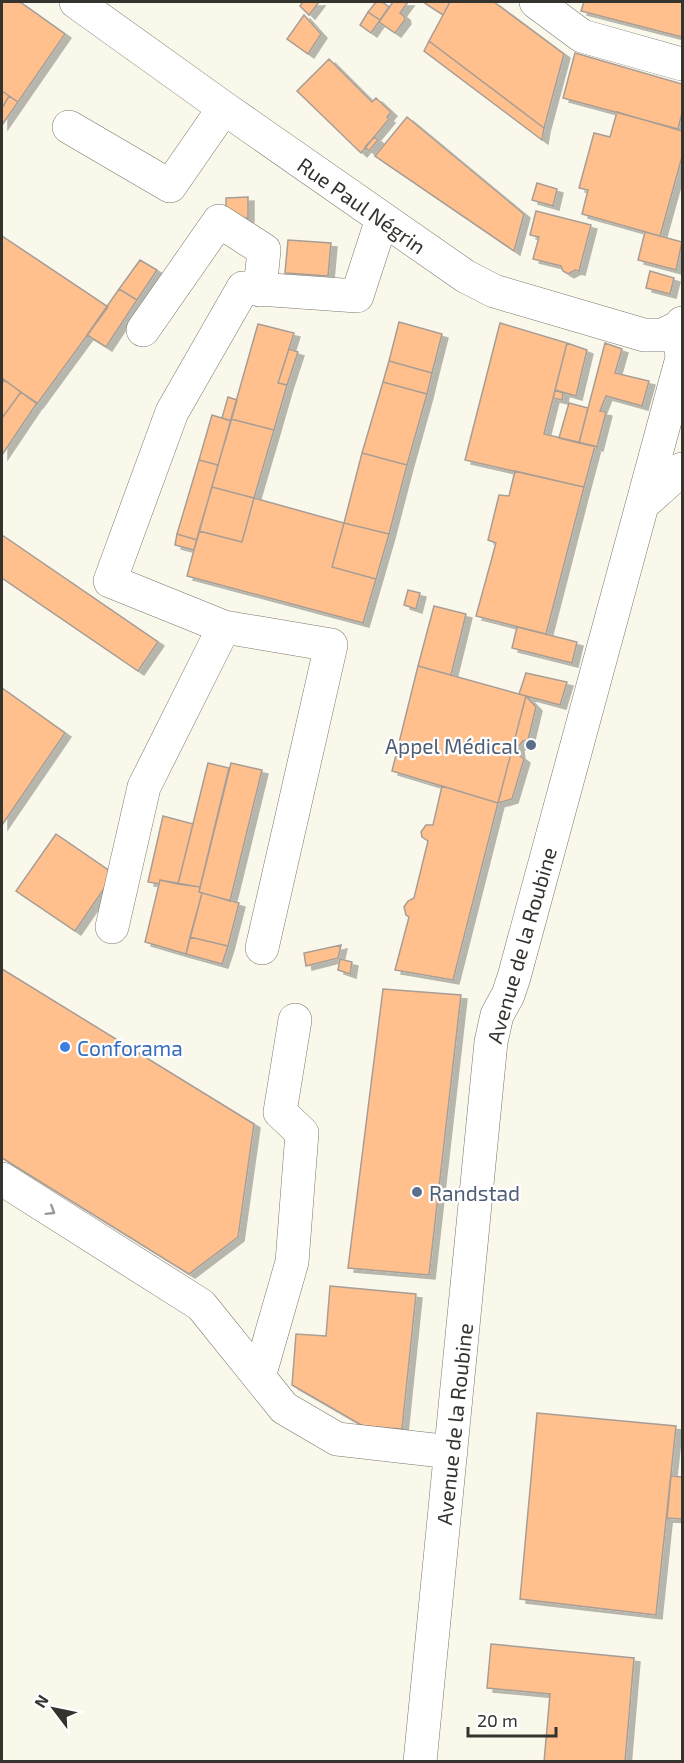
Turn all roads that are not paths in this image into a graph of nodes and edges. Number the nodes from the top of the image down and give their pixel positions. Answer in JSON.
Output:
{"nodes":[{"id":1,"x":75,"y":2,"type":"edge"},
{"id":2,"x":536,"y":2,"type":"edge"},
{"id":3,"x":682,"y":64,"type":"edge"},
{"id":4,"x":224,"y":108,"type":"junction"},
{"id":5,"x":69,"y":127,"type":"dead end"},
{"id":6,"x":382,"y":219,"type":"junction"},
{"id":7,"x":260,"y":290,"type":"junction"},
{"id":8,"x":681,"y":325,"type":"edge"},
{"id":9,"x":143,"y":330,"type":"dead end"},
{"id":10,"x":682,"y":468,"type":"edge"},
{"id":11,"x":643,"y":504,"type":"junction"},
{"id":12,"x":224,"y":627,"type":"junction"},
{"id":13,"x":112,"y":927,"type":"dead end"},
{"id":14,"x":262,"y":948,"type":"dead end"},
{"id":15,"x":295,"y":1020,"type":"dead end"},
{"id":16,"x":2,"y":1179,"type":"edge"},
{"id":17,"x":259,"y":1377,"type":"junction"},
{"id":18,"x":451,"y":1452,"type":"junction"},
{"id":19,"x":420,"y":1761,"type":"edge"}],
"edges":[{"from":1,"to":4,"type":"street","name":"Rue Paul Négrin"},
{"from":2,"to":3,"type":"street"},
{"from":4,"to":5,"type":"street"},
{"from":4,"to":6,"type":"street","name":"Rue Paul Négrin"},
{"from":6,"to":7,"type":"street"},
{"from":6,"to":8,"type":"street","name":"Rue Paul Négrin"},
{"from":7,"to":9,"type":"street"},
{"from":7,"to":12,"type":"street"},
{"from":8,"to":11,"type":"street","name":"Avenue de la Roubine"},
{"from":10,"to":11,"type":"street"},
{"from":11,"to":18,"type":"street","name":"Avenue de la Roubine"},
{"from":12,"to":13,"type":"street"},
{"from":12,"to":14,"type":"street"},
{"from":15,"to":17,"type":"street"},
{"from":16,"to":17,"type":"street","one_way":true},
{"from":17,"to":18,"type":"street"},
{"from":18,"to":19,"type":"street","name":"Avenue de la Roubine"}]}
